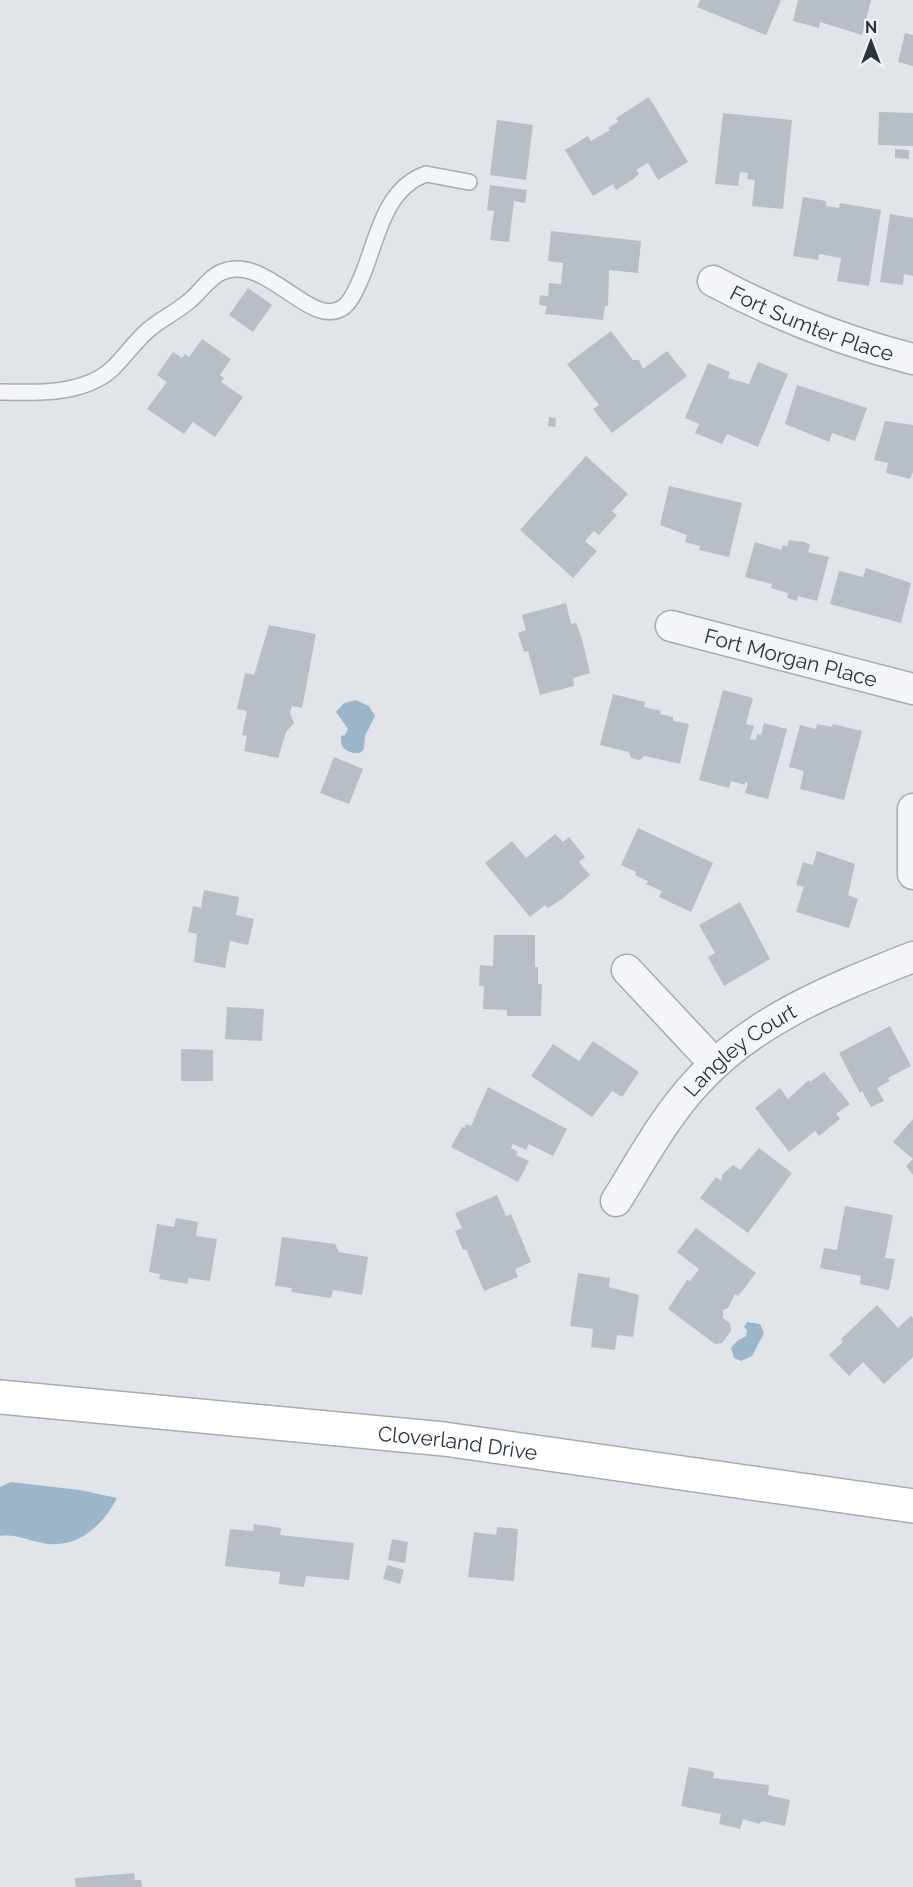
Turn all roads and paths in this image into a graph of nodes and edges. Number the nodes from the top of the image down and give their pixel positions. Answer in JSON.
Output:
{"nodes":[{"id":1,"x":469,"y":182,"type":"dead end"},
{"id":2,"x":712,"y":280,"type":"dead end"},
{"id":3,"x":913,"y":359,"type":"edge"},
{"id":4,"x":0,"y":392,"type":"edge"},
{"id":5,"x":671,"y":626,"type":"dead end"},
{"id":6,"x":913,"y":689,"type":"edge"},
{"id":7,"x":913,"y":809,"type":"edge"},
{"id":8,"x":913,"y":874,"type":"edge"},
{"id":9,"x":913,"y":957,"type":"edge"},
{"id":10,"x":627,"y":970,"type":"dead end"},
{"id":11,"x":715,"y":1064,"type":"junction"},
{"id":12,"x":616,"y":1201,"type":"dead end"},
{"id":13,"x":0,"y":1397,"type":"edge"},
{"id":14,"x":913,"y":1506,"type":"edge"}],
"edges":[{"from":1,"to":4,"type":"lane"},
{"from":2,"to":3,"type":"street","name":"Fort Sumter Place"},
{"from":5,"to":6,"type":"street","name":"Fort Morgan Place"},
{"from":7,"to":8,"type":"street"},
{"from":9,"to":11,"type":"street","name":"Langley Court"},
{"from":10,"to":11,"type":"street"},
{"from":11,"to":12,"type":"street","name":"Langley Court"},
{"from":13,"to":14,"type":"main road","name":"Cloverland Drive"}]}
